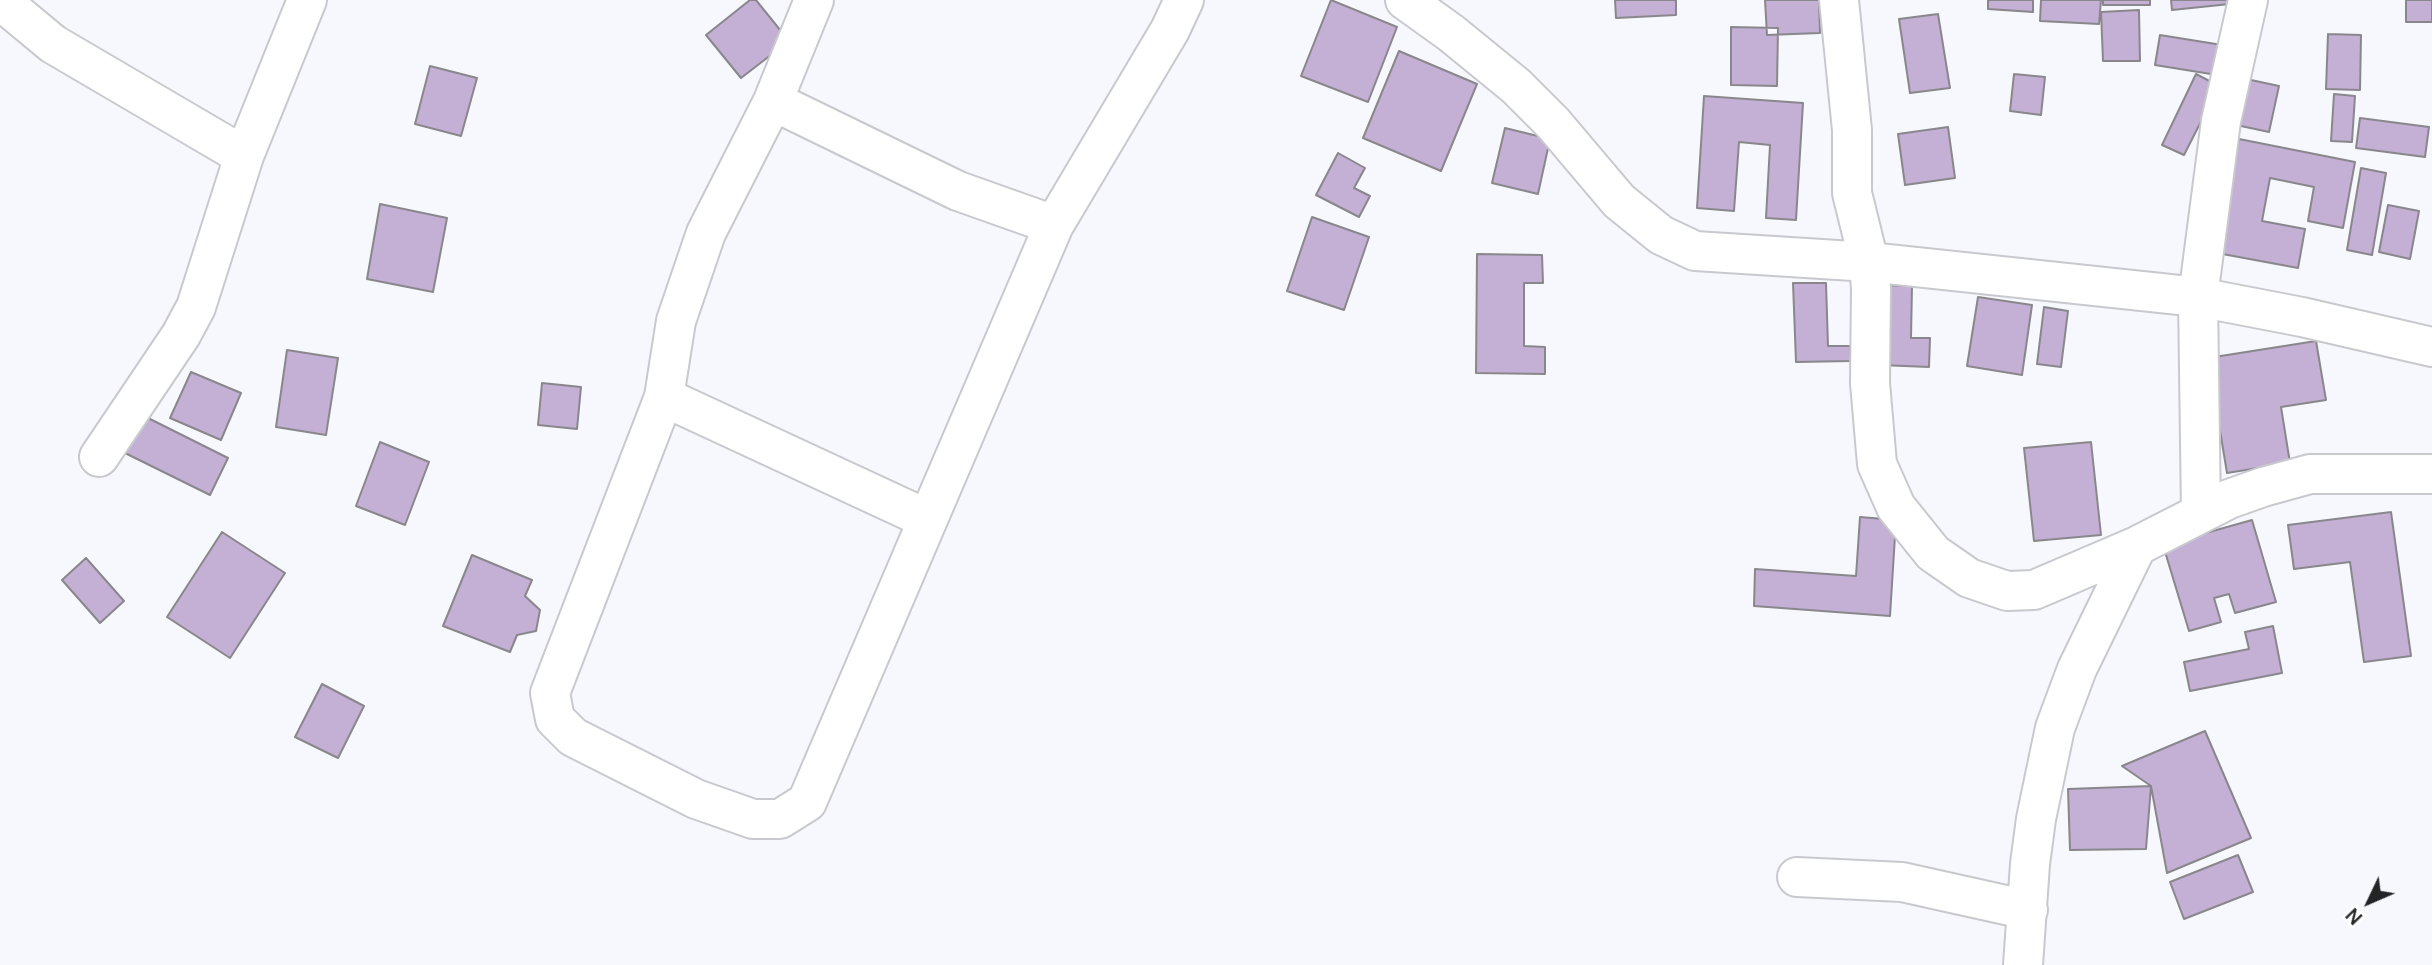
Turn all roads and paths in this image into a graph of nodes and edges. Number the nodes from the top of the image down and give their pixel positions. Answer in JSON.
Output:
{"nodes":[{"id":1,"x":0,"y":0,"type":"edge"},
{"id":2,"x":307,"y":0,"type":"edge"},
{"id":3,"x":814,"y":0,"type":"edge"},
{"id":4,"x":1184,"y":0,"type":"edge"},
{"id":5,"x":1405,"y":0,"type":"edge"},
{"id":6,"x":1839,"y":0,"type":"edge"},
{"id":7,"x":2248,"y":0,"type":"edge"},
{"id":8,"x":773,"y":101,"type":"junction"},
{"id":9,"x":244,"y":156,"type":"junction"},
{"id":10,"x":1054,"y":225,"type":"junction"},
{"id":11,"x":1869,"y":262,"type":"junction"},
{"id":12,"x":2198,"y":297,"type":"junction"},
{"id":13,"x":2432,"y":347,"type":"edge"},
{"id":14,"x":664,"y":397,"type":"junction"},
{"id":15,"x":99,"y":457,"type":"dead end"},
{"id":16,"x":2432,"y":474,"type":"edge"},
{"id":17,"x":2201,"y":513,"type":"junction"},
{"id":18,"x":927,"y":519,"type":"junction"},
{"id":19,"x":2137,"y":546,"type":"junction"},
{"id":20,"x":1797,"y":877,"type":"dead end"},
{"id":21,"x":2028,"y":910,"type":"junction"},
{"id":22,"x":2023,"y":965,"type":"edge"}],
"edges":[{"from":1,"to":9,"type":"street"},
{"from":2,"to":9,"type":"street"},
{"from":3,"to":8,"type":"street"},
{"from":4,"to":10,"type":"street"},
{"from":5,"to":11,"type":"street"},
{"from":6,"to":11,"type":"street"},
{"from":7,"to":12,"type":"street"},
{"from":8,"to":10,"type":"street"},
{"from":8,"to":14,"type":"street"},
{"from":9,"to":15,"type":"street"},
{"from":10,"to":18,"type":"street"},
{"from":11,"to":12,"type":"street"},
{"from":11,"to":19,"type":"street"},
{"from":12,"to":13,"type":"street"},
{"from":12,"to":17,"type":"street"},
{"from":14,"to":18,"type":"street"},
{"from":14,"to":18,"type":"street"},
{"from":16,"to":17,"type":"street"},
{"from":17,"to":19,"type":"street"},
{"from":19,"to":21,"type":"street"},
{"from":20,"to":21,"type":"street"},
{"from":21,"to":22,"type":"street"}]}
